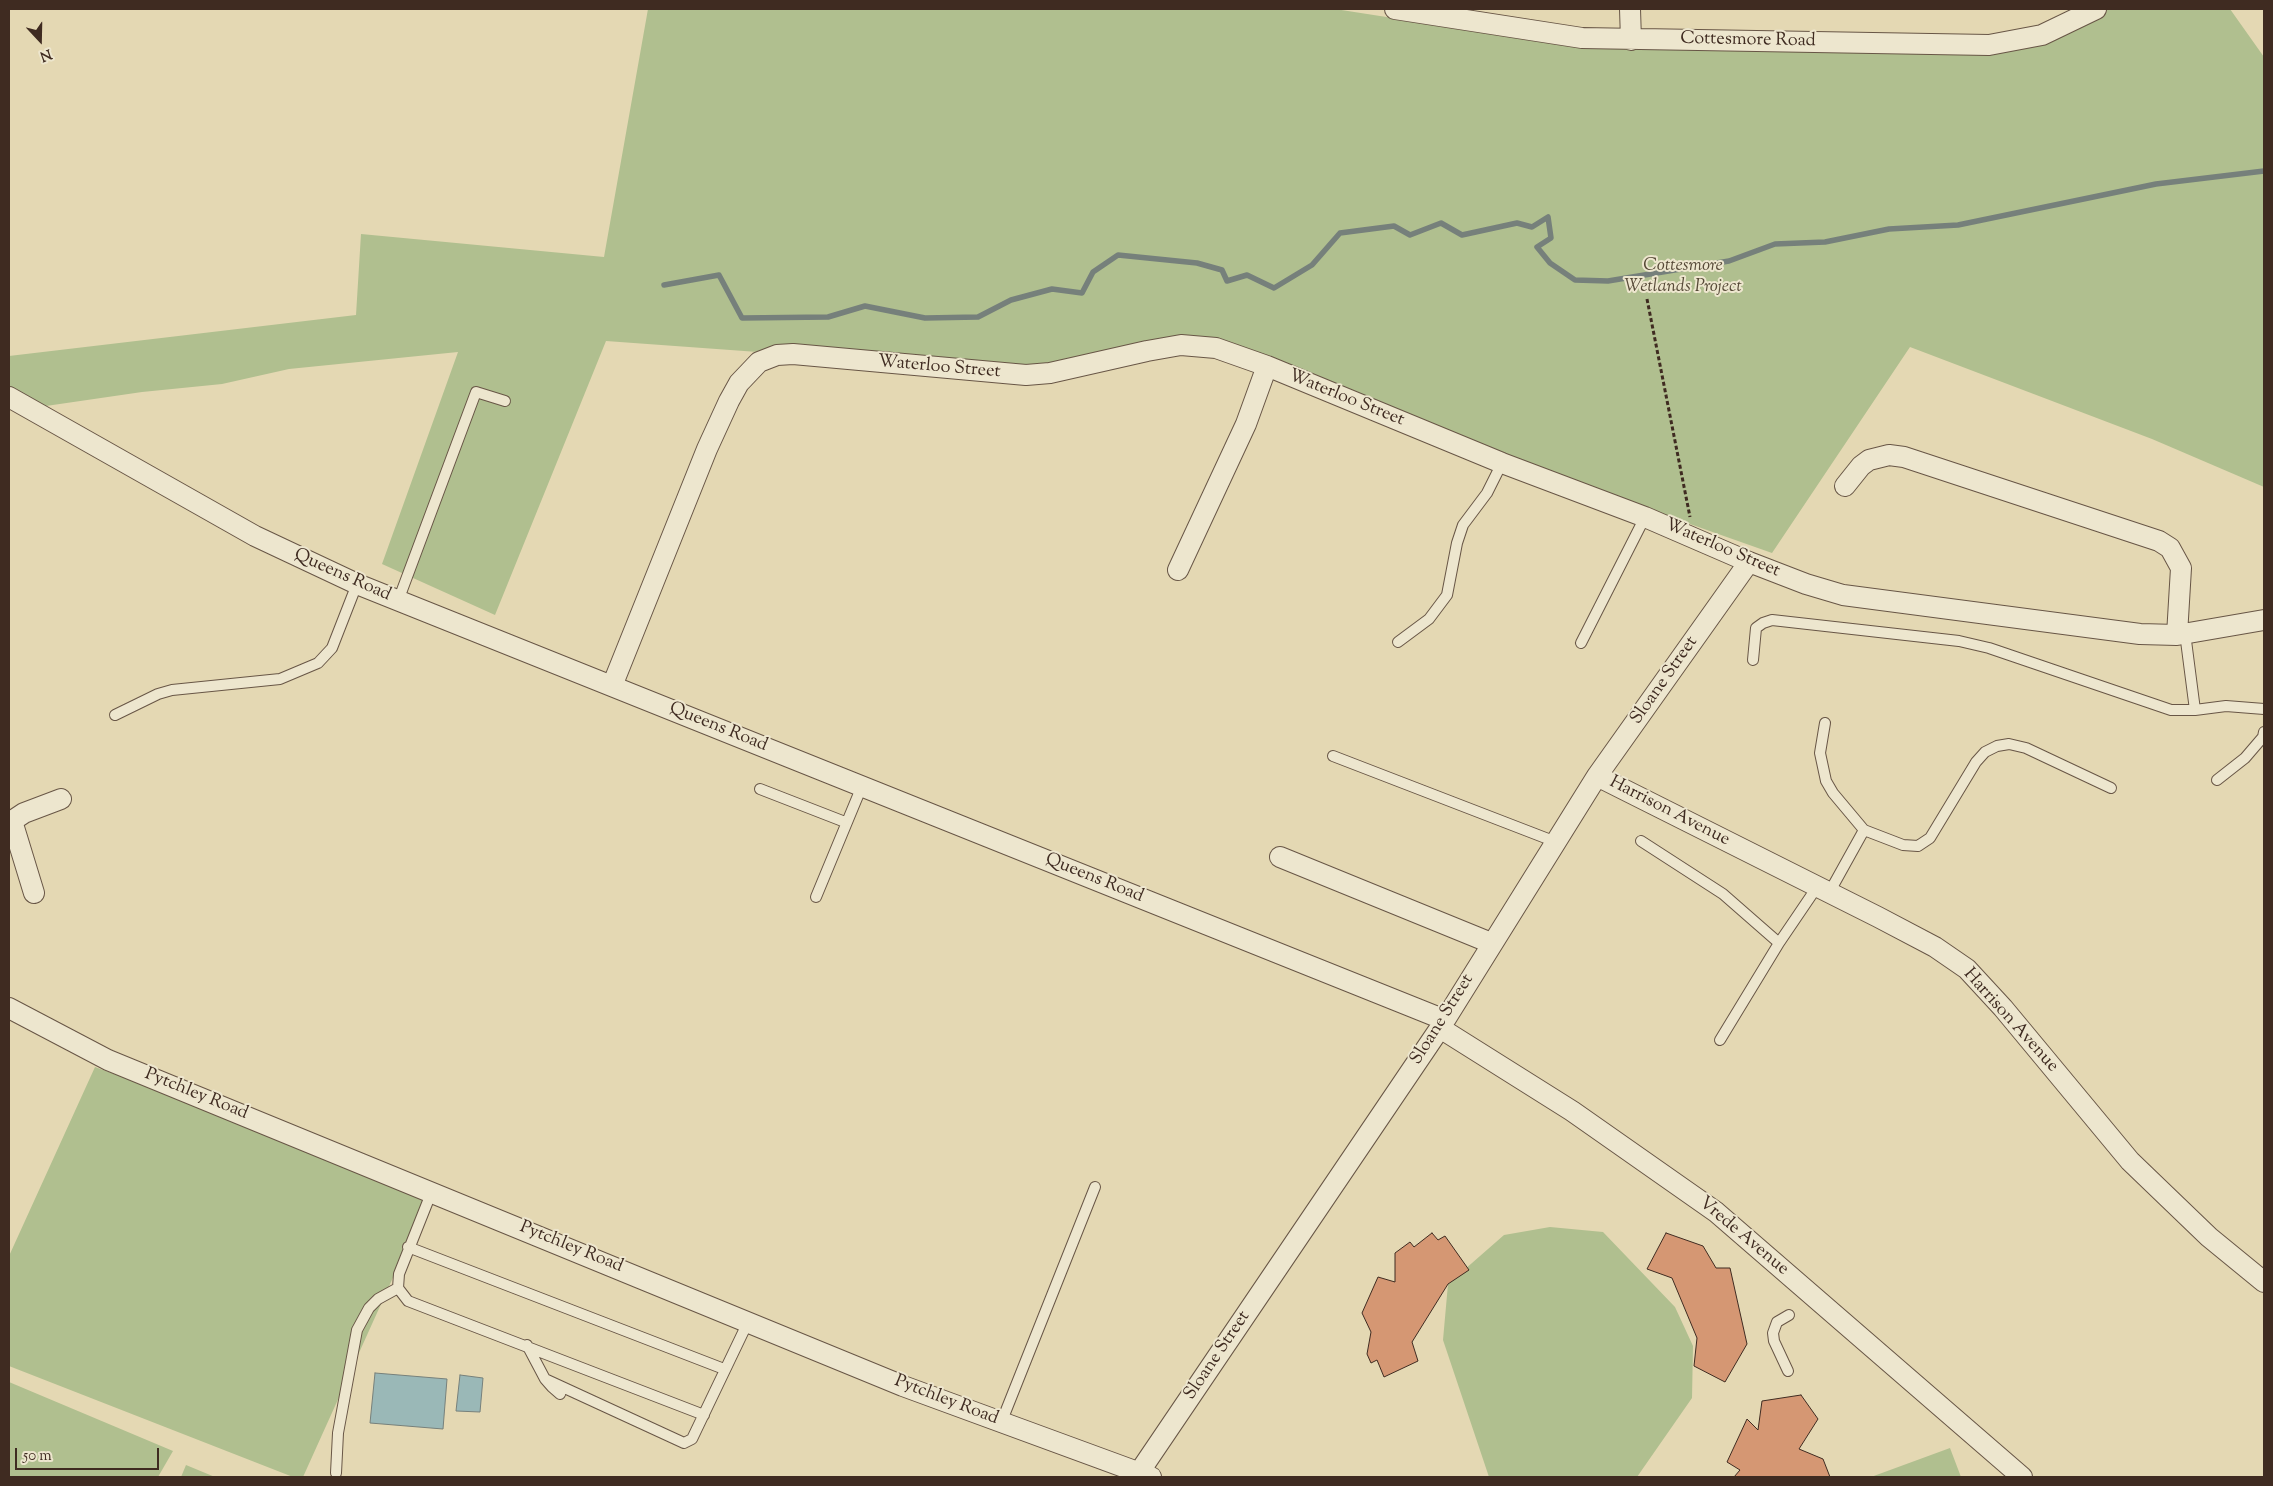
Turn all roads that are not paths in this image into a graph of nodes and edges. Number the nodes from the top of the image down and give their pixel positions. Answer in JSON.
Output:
{"nodes":[{"id":1,"x":1395,"y":9,"type":"edge"},
{"id":2,"x":1630,"y":9,"type":"edge"},
{"id":3,"x":2096,"y":9,"type":"edge"},
{"id":4,"x":1631,"y":40,"type":"junction"},
{"id":5,"x":1266,"y":366,"type":"junction"},
{"id":6,"x":9,"y":397,"type":"edge"},
{"id":7,"x":505,"y":401,"type":"dead end"},
{"id":8,"x":1502,"y":463,"type":"junction"},
{"id":9,"x":1845,"y":486,"type":"dead end"},
{"id":10,"x":1645,"y":517,"type":"junction"},
{"id":11,"x":1749,"y":562,"type":"junction"},
{"id":12,"x":1178,"y":570,"type":"dead end"},
{"id":13,"x":357,"y":584,"type":"junction"},
{"id":14,"x":398,"y":600,"type":"junction"},
{"id":15,"x":2264,"y":620,"type":"edge"},
{"id":16,"x":2181,"y":634,"type":"junction"},
{"id":17,"x":1398,"y":642,"type":"dead end"},
{"id":18,"x":1581,"y":643,"type":"dead end"},
{"id":19,"x":1753,"y":660,"type":"dead end"},
{"id":20,"x":612,"y":686,"type":"junction"},
{"id":21,"x":2195,"y":710,"type":"junction"},
{"id":22,"x":2264,"y":712,"type":"edge"},
{"id":23,"x":115,"y":715,"type":"dead end"},
{"id":24,"x":1825,"y":723,"type":"dead end"},
{"id":25,"x":2264,"y":732,"type":"edge"},
{"id":26,"x":1333,"y":756,"type":"dead end"},
{"id":27,"x":1597,"y":776,"type":"junction"},
{"id":28,"x":2216,"y":780,"type":"dead end"},
{"id":29,"x":862,"y":786,"type":"junction"},
{"id":30,"x":2111,"y":788,"type":"dead end"},
{"id":31,"x":760,"y":789,"type":"dead end"},
{"id":32,"x":61,"y":800,"type":"dead end"},
{"id":33,"x":11,"y":821,"type":"edge"},
{"id":34,"x":845,"y":822,"type":"junction"},
{"id":35,"x":1864,"y":830,"type":"junction"},
{"id":36,"x":1641,"y":841,"type":"dead end"},
{"id":37,"x":1556,"y":842,"type":"junction"},
{"id":38,"x":1280,"y":857,"type":"dead end"},
{"id":39,"x":1823,"y":890,"type":"junction"},
{"id":40,"x":34,"y":893,"type":"dead end"},
{"id":41,"x":816,"y":897,"type":"dead end"},
{"id":42,"x":1491,"y":943,"type":"junction"},
{"id":43,"x":1779,"y":943,"type":"junction"},
{"id":44,"x":9,"y":1008,"type":"edge"},
{"id":45,"x":1443,"y":1024,"type":"junction"},
{"id":46,"x":1720,"y":1040,"type":"dead end"},
{"id":47,"x":1096,"y":1187,"type":"dead end"},
{"id":48,"x":432,"y":1191,"type":"junction"},
{"id":49,"x":408,"y":1247,"type":"junction"},
{"id":50,"x":2262,"y":1276,"type":"edge"},
{"id":51,"x":398,"y":1288,"type":"junction"},
{"id":52,"x":1789,"y":1315,"type":"dead end"},
{"id":53,"x":748,"y":1322,"type":"junction"},
{"id":54,"x":527,"y":1345,"type":"junction"},
{"id":55,"x":724,"y":1369,"type":"junction"},
{"id":56,"x":1788,"y":1370,"type":"dead end"},
{"id":57,"x":704,"y":1415,"type":"junction"},
{"id":58,"x":1001,"y":1423,"type":"junction"},
{"id":59,"x":336,"y":1473,"type":"dead end"},
{"id":60,"x":1142,"y":1476,"type":"edge"},
{"id":61,"x":2022,"y":1477,"type":"edge"}],
"edges":[{"from":1,"to":4,"type":"street","name":"Cottesmore Road"},
{"from":2,"to":4,"type":"street"},
{"from":3,"to":4,"type":"street","name":"Cottesmore Road"},
{"from":5,"to":8,"type":"street","name":"Waterloo Street"},
{"from":5,"to":12,"type":"street"},
{"from":5,"to":20,"type":"street","name":"Waterloo Street"},
{"from":6,"to":13,"type":"street","name":"Queens Road"},
{"from":7,"to":14,"type":"lane"},
{"from":8,"to":10,"type":"street","name":"Waterloo Street"},
{"from":8,"to":17,"type":"lane"},
{"from":9,"to":16,"type":"street"},
{"from":10,"to":11,"type":"street","name":"Waterloo Street"},
{"from":10,"to":18,"type":"lane"},
{"from":11,"to":16,"type":"street","name":"Waterloo Street"},
{"from":11,"to":27,"type":"street","name":"Sloane Street"},
{"from":13,"to":14,"type":"street","name":"Queens Road"},
{"from":13,"to":23,"type":"lane"},
{"from":14,"to":20,"type":"street","name":"Queens Road"},
{"from":15,"to":16,"type":"street","name":"Waterloo Street"},
{"from":16,"to":21,"type":"lane"},
{"from":19,"to":21,"type":"lane"},
{"from":20,"to":29,"type":"street","name":"Queens Road"},
{"from":21,"to":22,"type":"lane"},
{"from":24,"to":35,"type":"lane"},
{"from":25,"to":28,"type":"lane"},
{"from":26,"to":37,"type":"lane"},
{"from":27,"to":37,"type":"street","name":"Sloane Street"},
{"from":27,"to":39,"type":"street","name":"Harrison Avenue"},
{"from":29,"to":34,"type":"lane"},
{"from":29,"to":45,"type":"street","name":"Queens Road"},
{"from":30,"to":35,"type":"lane"},
{"from":31,"to":34,"type":"lane"},
{"from":32,"to":33,"type":"street"},
{"from":33,"to":40,"type":"street"},
{"from":34,"to":41,"type":"lane"},
{"from":35,"to":39,"type":"lane"},
{"from":36,"to":43,"type":"lane"},
{"from":37,"to":42,"type":"street","name":"Sloane Street"},
{"from":38,"to":42,"type":"street"},
{"from":39,"to":43,"type":"lane"},
{"from":39,"to":50,"type":"street","name":"Harrison Avenue"},
{"from":42,"to":45,"type":"street","name":"Sloane Street"},
{"from":43,"to":46,"type":"lane"},
{"from":44,"to":48,"type":"street","name":"Pytchley Road"},
{"from":45,"to":60,"type":"street","name":"Sloane Street"},
{"from":45,"to":61,"type":"street","name":"Vrede Avenue"},
{"from":47,"to":58,"type":"lane"},
{"from":48,"to":49,"type":"lane"},
{"from":48,"to":53,"type":"street","name":"Pytchley Road"},
{"from":49,"to":51,"type":"lane"},
{"from":49,"to":55,"type":"lane"},
{"from":51,"to":54,"type":"lane"},
{"from":51,"to":59,"type":"lane"},
{"from":52,"to":56,"type":"lane"},
{"from":53,"to":55,"type":"lane"},
{"from":53,"to":58,"type":"street","name":"Pytchley Road"},
{"from":54,"to":57,"type":"lane"},
{"from":54,"to":57,"type":"lane"},
{"from":55,"to":57,"type":"lane"},
{"from":58,"to":60,"type":"street","name":"Pytchley Road"}]}
